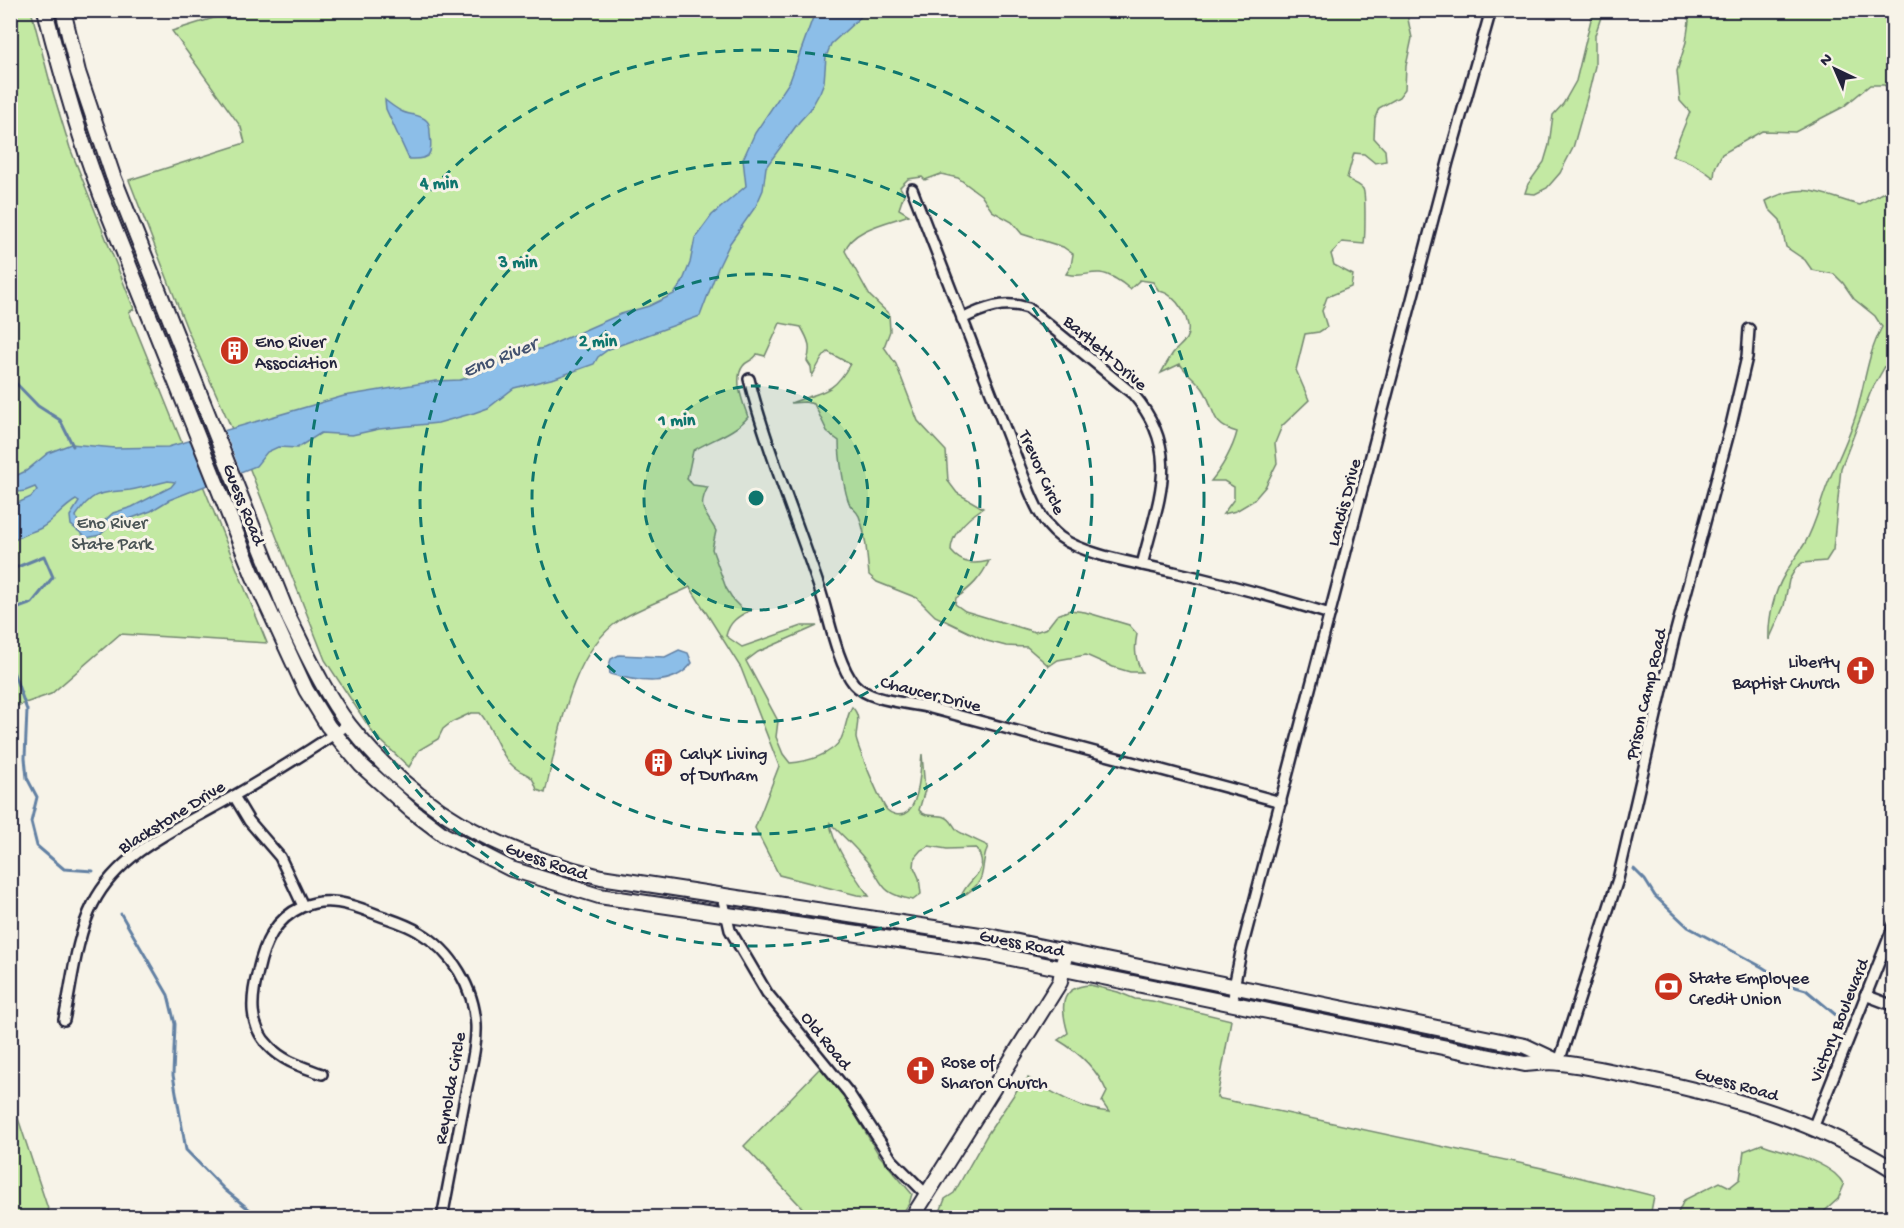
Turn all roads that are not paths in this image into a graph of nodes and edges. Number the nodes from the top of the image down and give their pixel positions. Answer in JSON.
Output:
{"nodes":[{"id":1,"x":45,"y":10,"type":"edge"},
{"id":2,"x":63,"y":10,"type":"edge"},
{"id":3,"x":1491,"y":10,"type":"edge"},
{"id":4,"x":912,"y":189,"type":"dead end"},
{"id":5,"x":962,"y":319,"type":"junction"},
{"id":6,"x":1749,"y":329,"type":"dead end"},
{"id":7,"x":750,"y":379,"type":"dead end"},
{"id":8,"x":1142,"y":564,"type":"junction"},
{"id":9,"x":1330,"y":614,"type":"junction"},
{"id":10,"x":349,"y":724,"type":"junction"},
{"id":11,"x":335,"y":734,"type":"junction"},
{"id":12,"x":234,"y":796,"type":"junction"},
{"id":13,"x":1281,"y":802,"type":"junction"},
{"id":14,"x":722,"y":896,"type":"junction"},
{"id":15,"x":303,"y":906,"type":"junction"},
{"id":16,"x":726,"y":914,"type":"junction"},
{"id":17,"x":1893,"y":925,"type":"edge"},
{"id":18,"x":1065,"y":952,"type":"junction"},
{"id":19,"x":1062,"y":968,"type":"junction"},
{"id":20,"x":1234,"y":987,"type":"junction"},
{"id":21,"x":1865,"y":995,"type":"junction"},
{"id":22,"x":1233,"y":1004,"type":"junction"},
{"id":23,"x":1893,"y":1006,"type":"edge"},
{"id":24,"x":64,"y":1020,"type":"dead end"},
{"id":25,"x":1559,"y":1062,"type":"junction"},
{"id":26,"x":322,"y":1074,"type":"dead end"},
{"id":27,"x":1813,"y":1128,"type":"junction"},
{"id":28,"x":1893,"y":1170,"type":"edge"},
{"id":29,"x":926,"y":1194,"type":"junction"},
{"id":30,"x":442,"y":1218,"type":"edge"},
{"id":31,"x":912,"y":1218,"type":"edge"}],
"edges":[{"from":1,"to":11,"type":"main road","name":"Guess Road"},
{"from":2,"to":10,"type":"main road","name":"Guess Road"},
{"from":3,"to":9,"type":"street","name":"Landis Drive"},
{"from":4,"to":5,"type":"street","name":"Trevor Circle"},
{"from":5,"to":8,"type":"street","name":"Trevor Circle"},
{"from":5,"to":8,"type":"street","name":"Bartlett Drive"},
{"from":6,"to":25,"type":"street","name":"Prison Camp Road"},
{"from":7,"to":13,"type":"street","name":"Chaucer Drive"},
{"from":8,"to":9,"type":"street","name":"Trevor Circle"},
{"from":9,"to":13,"type":"street","name":"Landis Drive"},
{"from":10,"to":11,"type":"street","name":"Blackstone Drive"},
{"from":10,"to":14,"type":"main road","name":"Guess Road"},
{"from":11,"to":12,"type":"street","name":"Blackstone Drive"},
{"from":11,"to":16,"type":"main road","name":"Guess Road"},
{"from":12,"to":15,"type":"street"},
{"from":12,"to":24,"type":"street","name":"Blackstone Drive"},
{"from":13,"to":20,"type":"street","name":"Landis Drive"},
{"from":14,"to":16,"type":"street","name":"Old Road"},
{"from":14,"to":18,"type":"main road","name":"Guess Road"},
{"from":15,"to":26,"type":"street","name":"Reynolda Circle"},
{"from":15,"to":30,"type":"street","name":"Reynolda Circle"},
{"from":16,"to":19,"type":"main road","name":"Guess Road"},
{"from":16,"to":29,"type":"street","name":"Old Road"},
{"from":17,"to":21,"type":"street","name":"Victory Boulevard"},
{"from":18,"to":19,"type":"main road"},
{"from":18,"to":20,"type":"main road","name":"Guess Road"},
{"from":19,"to":22,"type":"main road","name":"Guess Road"},
{"from":19,"to":29,"type":"main road"},
{"from":20,"to":22,"type":"street","name":"Landis Drive"},
{"from":20,"to":25,"type":"main road","name":"Guess Road"},
{"from":21,"to":23,"type":"street"},
{"from":21,"to":27,"type":"street","name":"Victory Boulevard"},
{"from":22,"to":25,"type":"main road","name":"Guess Road"},
{"from":25,"to":27,"type":"main road","name":"Guess Road"},
{"from":27,"to":28,"type":"main road","name":"Guess Road"},
{"from":29,"to":31,"type":"main road"}]}
